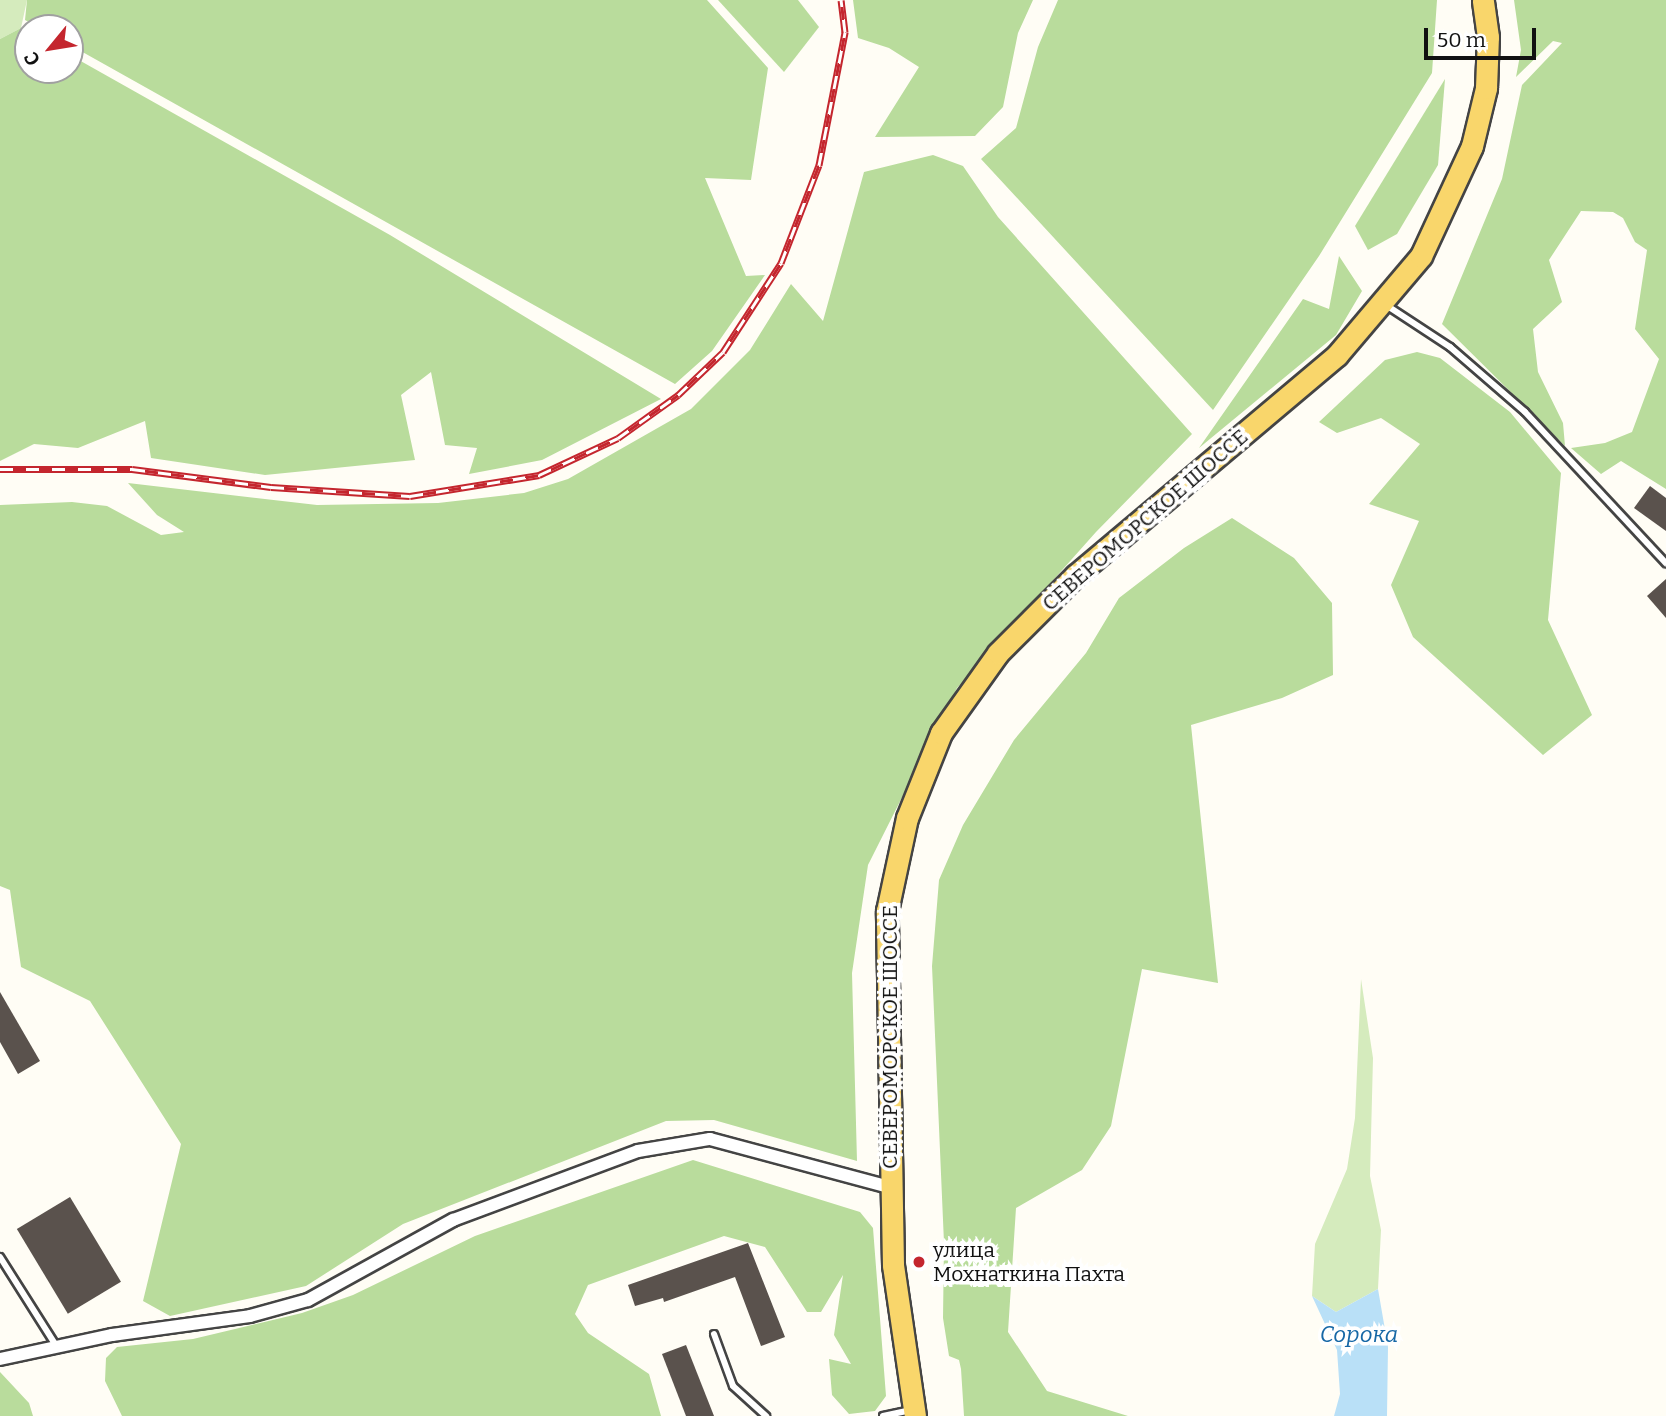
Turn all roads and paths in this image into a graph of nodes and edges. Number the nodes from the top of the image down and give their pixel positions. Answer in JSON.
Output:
{"nodes":[{"id":1,"x":1483,"y":0,"type":"edge"},
{"id":2,"x":1385,"y":304,"type":"junction"},
{"id":3,"x":1666,"y":563,"type":"edge"},
{"id":4,"x":889,"y":1187,"type":"junction"},
{"id":5,"x":0,"y":1257,"type":"edge"},
{"id":6,"x":715,"y":1334,"type":"dead end"},
{"id":7,"x":58,"y":1349,"type":"junction"},
{"id":8,"x":0,"y":1359,"type":"edge"},
{"id":9,"x":914,"y":1413,"type":"edge"},
{"id":10,"x":766,"y":1416,"type":"edge"},
{"id":11,"x":883,"y":1416,"type":"edge"}],
"edges":[{"from":1,"to":2,"type":"main road","name":"СЕВЕРОМОРСКОЕ ШОССЕ"},
{"from":2,"to":3,"type":"lane"},
{"from":2,"to":4,"type":"main road","name":"СЕВЕРОМОРСКОЕ ШОССЕ"},
{"from":4,"to":7,"type":"street"},
{"from":4,"to":9,"type":"main road","name":"СЕВЕРОМОРСКОЕ ШОССЕ"},
{"from":5,"to":7,"type":"lane"},
{"from":6,"to":10,"type":"lane"},
{"from":7,"to":8,"type":"street"},
{"from":9,"to":11,"type":"lane"}]}
